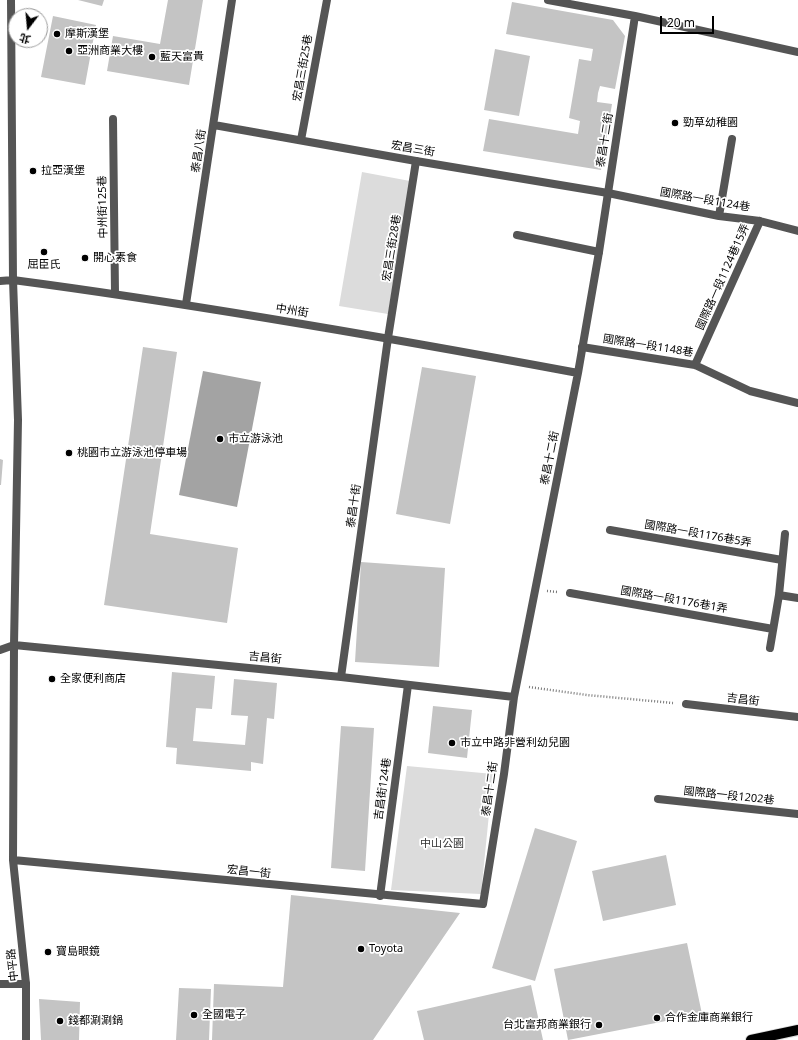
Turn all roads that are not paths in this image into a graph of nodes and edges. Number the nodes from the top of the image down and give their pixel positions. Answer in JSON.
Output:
{"nodes":[{"id":1,"x":11,"y":0,"type":"edge"},
{"id":2,"x":232,"y":0,"type":"edge"},
{"id":3,"x":327,"y":0,"type":"edge"},
{"id":4,"x":548,"y":0,"type":"edge"},
{"id":5,"x":635,"y":16,"type":"junction"},
{"id":6,"x":798,"y":52,"type":"edge"},
{"id":7,"x":113,"y":119,"type":"dead end"},
{"id":8,"x":214,"y":125,"type":"junction"},
{"id":9,"x":301,"y":140,"type":"junction"},
{"id":10,"x":732,"y":140,"type":"dead end"},
{"id":11,"x":416,"y":161,"type":"junction"},
{"id":12,"x":608,"y":193,"type":"junction"},
{"id":13,"x":719,"y":216,"type":"junction"},
{"id":14,"x":760,"y":221,"type":"junction"},
{"id":15,"x":798,"y":231,"type":"edge"},
{"id":16,"x":517,"y":235,"type":"dead end"},
{"id":17,"x":599,"y":252,"type":"junction"},
{"id":18,"x":13,"y":280,"type":"junction"},
{"id":19,"x":0,"y":281,"type":"edge"},
{"id":20,"x":114,"y":293,"type":"junction"},
{"id":21,"x":186,"y":304,"type":"junction"},
{"id":22,"x":388,"y":338,"type":"junction"},
{"id":23,"x":582,"y":347,"type":"junction"},
{"id":24,"x":695,"y":365,"type":"junction"},
{"id":25,"x":578,"y":373,"type":"junction"},
{"id":26,"x":798,"y":403,"type":"edge"},
{"id":27,"x":610,"y":530,"type":"dead end"},
{"id":28,"x":785,"y":534,"type":"dead end"},
{"id":29,"x":782,"y":560,"type":"junction"},
{"id":30,"x":570,"y":594,"type":"road end"},
{"id":31,"x":779,"y":595,"type":"junction"},
{"id":32,"x":798,"y":598,"type":"edge"},
{"id":33,"x":773,"y":629,"type":"junction"},
{"id":34,"x":14,"y":645,"type":"junction"},
{"id":35,"x":770,"y":648,"type":"dead end"},
{"id":36,"x":0,"y":650,"type":"edge"},
{"id":37,"x":341,"y":677,"type":"junction"},
{"id":38,"x":408,"y":685,"type":"junction"},
{"id":39,"x":514,"y":698,"type":"junction"},
{"id":40,"x":686,"y":704,"type":"road end"},
{"id":41,"x":798,"y":717,"type":"edge"},
{"id":42,"x":658,"y":799,"type":"dead end"},
{"id":43,"x":798,"y":814,"type":"edge"},
{"id":44,"x":13,"y":860,"type":"junction"},
{"id":45,"x":380,"y":896,"type":"junction"},
{"id":46,"x":483,"y":904,"type":"joint"},
{"id":47,"x":0,"y":984,"type":"edge"},
{"id":48,"x":26,"y":984,"type":"junction"},
{"id":49,"x":798,"y":1030,"type":"edge"},
{"id":50,"x":26,"y":1040,"type":"edge"},
{"id":51,"x":752,"y":1040,"type":"edge"}],
"edges":[{"from":1,"to":18,"type":"street","name":"中平路"},
{"from":2,"to":8,"type":"street","name":"泰昌八街"},
{"from":3,"to":9,"type":"street","name":"宏昌三街25巷"},
{"from":4,"to":5,"type":"street"},
{"from":5,"to":6,"type":"street"},
{"from":5,"to":12,"type":"street","name":"泰昌十二街"},
{"from":7,"to":20,"type":"street","name":"中州街125巷"},
{"from":8,"to":9,"type":"street","name":"宏昌三街"},
{"from":8,"to":21,"type":"street","name":"泰昌八街"},
{"from":9,"to":11,"type":"street","name":"宏昌三街"},
{"from":10,"to":13,"type":"street"},
{"from":11,"to":12,"type":"street","name":"宏昌三街"},
{"from":11,"to":22,"type":"street","name":"宏昌三街28巷"},
{"from":12,"to":13,"type":"street","name":"國際路一段1124巷"},
{"from":12,"to":17,"type":"street","name":"泰昌十二街"},
{"from":13,"to":14,"type":"street","name":"國際路一段1124巷"},
{"from":14,"to":15,"type":"street","name":"國際路一段1124巷"},
{"from":14,"to":24,"type":"street","name":"國際路一段1124巷15弄"},
{"from":16,"to":17,"type":"street"},
{"from":17,"to":23,"type":"street","name":"泰昌十二街"},
{"from":18,"to":19,"type":"street","name":"中州街"},
{"from":18,"to":20,"type":"street","name":"中州街"},
{"from":18,"to":34,"type":"street","name":"中平路"},
{"from":20,"to":21,"type":"street","name":"中州街"},
{"from":21,"to":22,"type":"street","name":"中州街"},
{"from":22,"to":25,"type":"street","name":"中州街"},
{"from":22,"to":37,"type":"street","name":"泰昌十街"},
{"from":23,"to":24,"type":"street","name":"國際路一段1148巷"},
{"from":23,"to":25,"type":"street","name":"泰昌十二街"},
{"from":24,"to":26,"type":"street","name":"國際路一段1148巷"},
{"from":25,"to":39,"type":"street","name":"泰昌十二街"},
{"from":27,"to":29,"type":"street","name":"國際路一段1176巷5弄"},
{"from":28,"to":29,"type":"street"},
{"from":29,"to":31,"type":"street"},
{"from":30,"to":33,"type":"street","name":"國際路一段1176巷1弄"},
{"from":31,"to":32,"type":"street"},
{"from":31,"to":33,"type":"street"},
{"from":33,"to":35,"type":"street"},
{"from":34,"to":36,"type":"street"},
{"from":34,"to":37,"type":"street","name":"吉昌街"},
{"from":34,"to":44,"type":"street","name":"中平路"},
{"from":37,"to":38,"type":"street","name":"吉昌街"},
{"from":38,"to":39,"type":"street","name":"吉昌街"},
{"from":38,"to":45,"type":"street","name":"吉昌街124巷"},
{"from":39,"to":46,"type":"street","name":"泰昌十二街"},
{"from":40,"to":41,"type":"street","name":"吉昌街"},
{"from":42,"to":43,"type":"street","name":"國際路一段1202巷"},
{"from":44,"to":45,"type":"street","name":"宏昌一街"},
{"from":44,"to":48,"type":"street","name":"中平路"},
{"from":45,"to":46,"type":"street","name":"宏昌一街"},
{"from":47,"to":48,"type":"street"},
{"from":48,"to":50,"type":"street","name":"中平路"},
{"from":49,"to":51,"type":"main road"}]}
